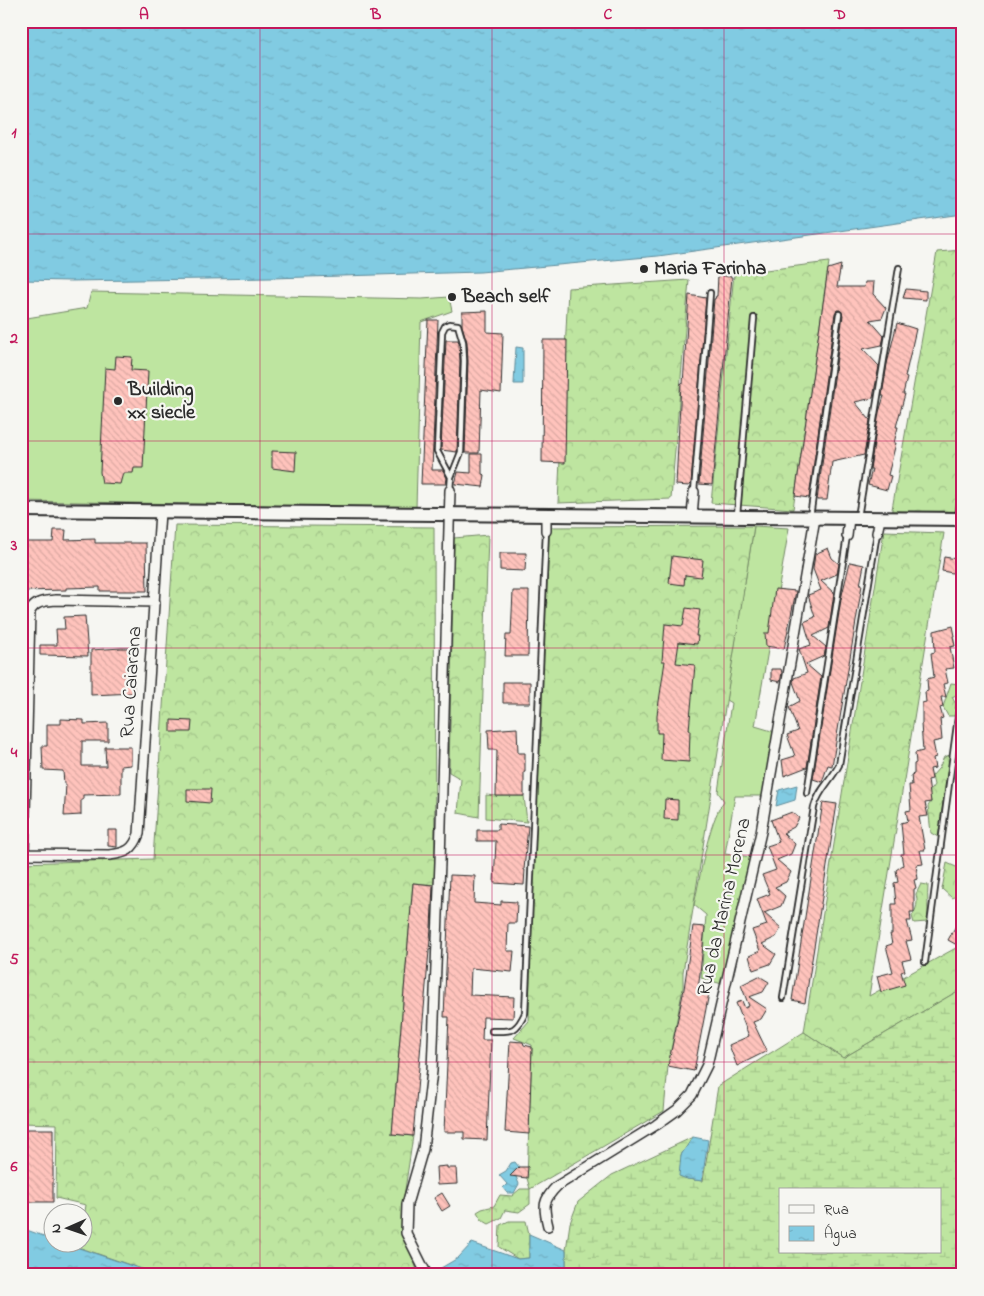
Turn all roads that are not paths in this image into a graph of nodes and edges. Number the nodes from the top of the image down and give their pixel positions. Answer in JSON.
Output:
{"nodes":[{"id":1,"x":899,"y":268,"type":"dead end"},
{"id":2,"x":710,"y":293,"type":"dead end"},
{"id":3,"x":839,"y":314,"type":"dead end"},
{"id":4,"x":754,"y":318,"type":"dead end"},
{"id":5,"x":451,"y":477,"type":"junction"},
{"id":6,"x":450,"y":490,"type":"joint"},
{"id":7,"x":694,"y":492,"type":"joint"},
{"id":8,"x":963,"y":498,"type":"edge"},
{"id":9,"x":21,"y":510,"type":"edge"},
{"id":10,"x":160,"y":512,"type":"junction"},
{"id":11,"x":449,"y":514,"type":"junction"},
{"id":12,"x":546,"y":516,"type":"junction"},
{"id":13,"x":692,"y":516,"type":"junction"},
{"id":14,"x":737,"y":517,"type":"junction"},
{"id":15,"x":812,"y":518,"type":"junction"},
{"id":16,"x":854,"y":518,"type":"junction"},
{"id":17,"x":880,"y":519,"type":"junction"},
{"id":18,"x":961,"y":519,"type":"edge"},
{"id":19,"x":546,"y":531,"type":"joint"},
{"id":20,"x":878,"y":533,"type":"joint"},
{"id":21,"x":846,"y":536,"type":"joint"},
{"id":22,"x":155,"y":602,"type":"junction"},
{"id":23,"x":963,"y":680,"type":"edge"},
{"id":24,"x":807,"y":792,"type":"dead end"},
{"id":25,"x":23,"y":854,"type":"edge"},
{"id":26,"x":925,"y":962,"type":"dead end"},
{"id":27,"x":783,"y":998,"type":"dead end"},
{"id":28,"x":492,"y":1031,"type":"dead end"},
{"id":29,"x":548,"y":1226,"type":"dead end"},
{"id":30,"x":427,"y":1275,"type":"edge"}],
"edges":[{"from":1,"to":16,"type":"lane"},
{"from":2,"to":7,"type":"lane"},
{"from":3,"to":15,"type":"lane"},
{"from":4,"to":14,"type":"lane"},
{"from":5,"to":5,"type":"lane"},
{"from":5,"to":6,"type":"lane"},
{"from":6,"to":11,"type":"street"},
{"from":7,"to":13,"type":"street"},
{"from":8,"to":18,"type":"street"},
{"from":9,"to":10,"type":"main road"},
{"from":10,"to":11,"type":"main road"},
{"from":10,"to":22,"type":"street","name":"Rua Caiarana"},
{"from":11,"to":12,"type":"main road"},
{"from":11,"to":30,"type":"street"},
{"from":12,"to":13,"type":"main road"},
{"from":12,"to":19,"type":"street"},
{"from":13,"to":14,"type":"main road"},
{"from":14,"to":15,"type":"main road"},
{"from":15,"to":16,"type":"main road"},
{"from":15,"to":29,"type":"street","name":"Rua da Marina Morena"},
{"from":16,"to":17,"type":"main road"},
{"from":16,"to":21,"type":"street"},
{"from":17,"to":18,"type":"main road"},
{"from":17,"to":20,"type":"street"},
{"from":19,"to":28,"type":"lane"},
{"from":20,"to":27,"type":"lane"},
{"from":21,"to":24,"type":"lane"},
{"from":22,"to":25,"type":"street","name":"Rua Caiarana"},
{"from":22,"to":25,"type":"street"},
{"from":23,"to":26,"type":"lane"}]}
